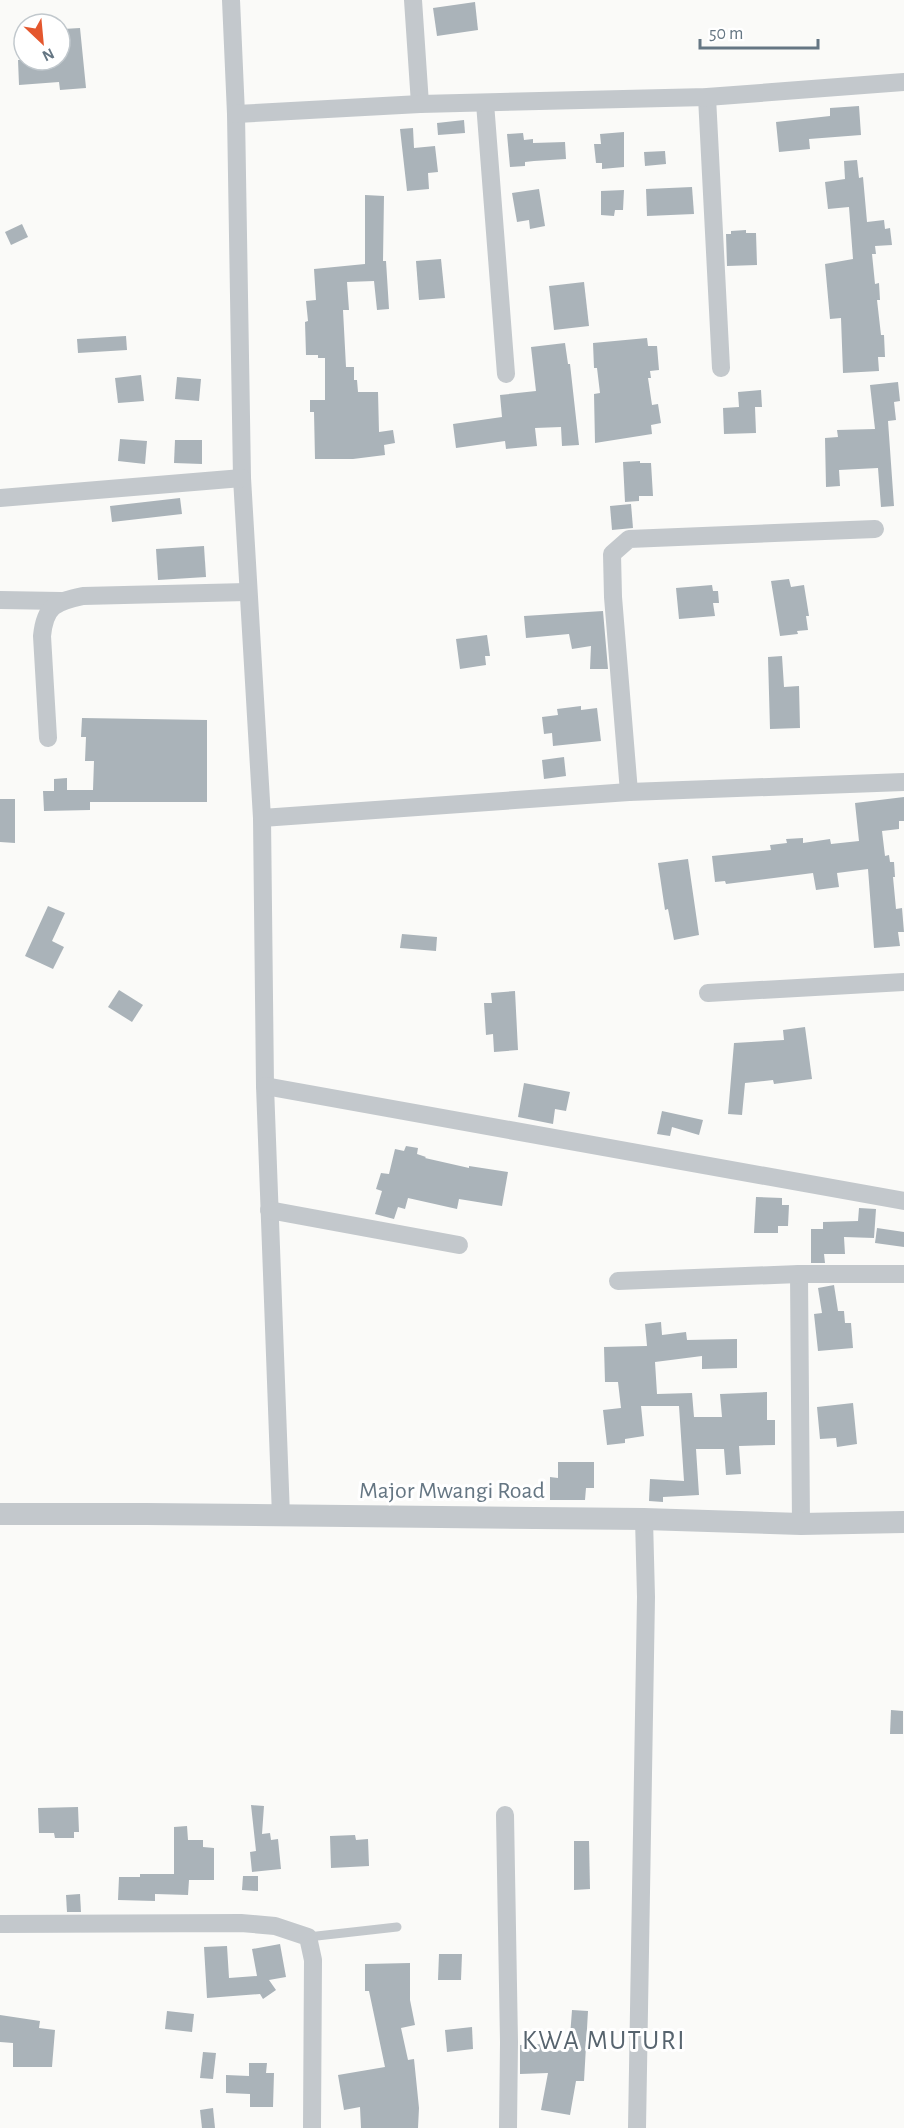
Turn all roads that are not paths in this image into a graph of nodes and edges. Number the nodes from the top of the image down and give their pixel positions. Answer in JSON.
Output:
{"nodes":[{"id":1,"x":231,"y":0,"type":"edge"},
{"id":2,"x":413,"y":0,"type":"edge"},
{"id":3,"x":904,"y":82,"type":"edge"},
{"id":4,"x":707,"y":97,"type":"junction"},
{"id":5,"x":485,"y":102,"type":"junction"},
{"id":6,"x":420,"y":105,"type":"junction"},
{"id":7,"x":236,"y":114,"type":"junction"},
{"id":8,"x":721,"y":368,"type":"dead end"},
{"id":9,"x":506,"y":374,"type":"dead end"},
{"id":10,"x":242,"y":478,"type":"junction"},
{"id":11,"x":0,"y":498,"type":"edge"},
{"id":12,"x":875,"y":529,"type":"dead end"},
{"id":13,"x":247,"y":592,"type":"junction"},
{"id":14,"x":0,"y":600,"type":"edge"},
{"id":15,"x":61,"y":601,"type":"junction"},
{"id":16,"x":48,"y":738,"type":"dead end"},
{"id":17,"x":904,"y":782,"type":"edge"},
{"id":18,"x":629,"y":792,"type":"junction"},
{"id":19,"x":262,"y":818,"type":"junction"},
{"id":20,"x":904,"y":982,"type":"edge"},
{"id":21,"x":708,"y":993,"type":"dead end"},
{"id":22,"x":265,"y":1086,"type":"junction"},
{"id":23,"x":904,"y":1201,"type":"edge"},
{"id":24,"x":269,"y":1210,"type":"junction"},
{"id":25,"x":459,"y":1245,"type":"dead end"},
{"id":26,"x":799,"y":1274,"type":"junction"},
{"id":27,"x":904,"y":1274,"type":"edge"},
{"id":28,"x":618,"y":1281,"type":"dead end"},
{"id":29,"x":0,"y":1514,"type":"edge"},
{"id":30,"x":281,"y":1516,"type":"junction"},
{"id":31,"x":644,"y":1518,"type":"junction"},
{"id":32,"x":904,"y":1522,"type":"edge"},
{"id":33,"x":801,"y":1524,"type":"junction"},
{"id":34,"x":505,"y":1815,"type":"dead end"},
{"id":35,"x":0,"y":1924,"type":"edge"},
{"id":36,"x":397,"y":1927,"type":"dead end"},
{"id":37,"x":308,"y":1937,"type":"junction"},
{"id":38,"x":312,"y":2128,"type":"edge"},
{"id":39,"x":508,"y":2128,"type":"edge"},
{"id":40,"x":637,"y":2128,"type":"edge"}],
"edges":[{"from":1,"to":7,"type":"street"},
{"from":2,"to":6,"type":"street"},
{"from":3,"to":4,"type":"street"},
{"from":4,"to":5,"type":"street"},
{"from":4,"to":8,"type":"street"},
{"from":5,"to":6,"type":"street"},
{"from":5,"to":9,"type":"street"},
{"from":6,"to":7,"type":"street"},
{"from":7,"to":10,"type":"street"},
{"from":10,"to":11,"type":"street"},
{"from":10,"to":13,"type":"street"},
{"from":12,"to":18,"type":"street"},
{"from":13,"to":15,"type":"street"},
{"from":13,"to":19,"type":"street"},
{"from":14,"to":15,"type":"street"},
{"from":15,"to":16,"type":"street"},
{"from":17,"to":18,"type":"street"},
{"from":18,"to":19,"type":"street"},
{"from":19,"to":22,"type":"street"},
{"from":20,"to":21,"type":"street"},
{"from":22,"to":23,"type":"street"},
{"from":22,"to":24,"type":"street"},
{"from":24,"to":25,"type":"street"},
{"from":24,"to":30,"type":"street"},
{"from":26,"to":27,"type":"street"},
{"from":26,"to":28,"type":"street"},
{"from":26,"to":33,"type":"street"},
{"from":29,"to":30,"type":"street","name":"Major Mwangi Road"},
{"from":30,"to":31,"type":"street","name":"Major Mwangi Road"},
{"from":31,"to":33,"type":"street","name":"Major Mwangi Road"},
{"from":31,"to":40,"type":"street"},
{"from":32,"to":33,"type":"street","name":"Major Mwangi Road"},
{"from":34,"to":39,"type":"street"},
{"from":35,"to":37,"type":"street"},
{"from":36,"to":37,"type":"lane"},
{"from":37,"to":38,"type":"street"}]}
